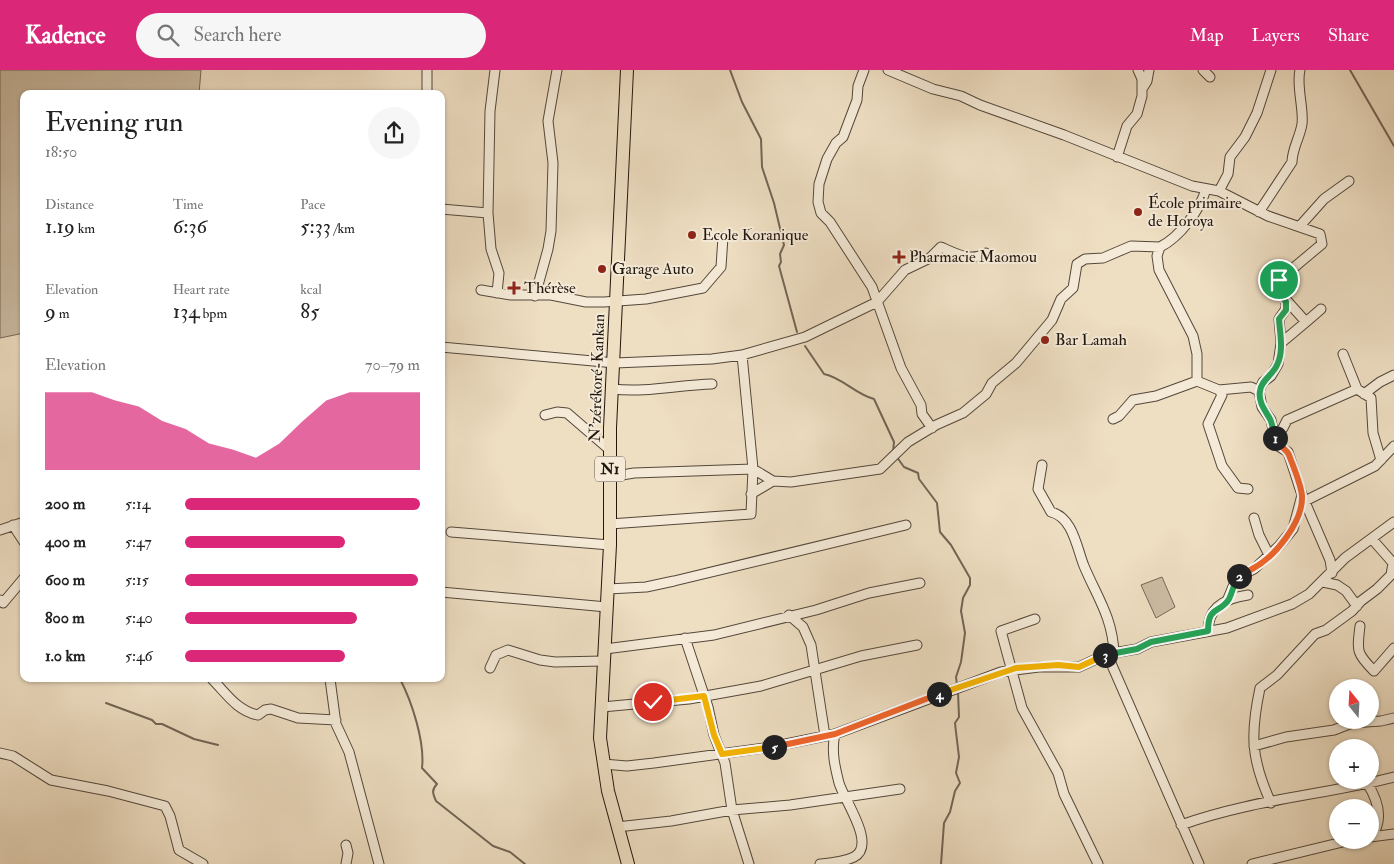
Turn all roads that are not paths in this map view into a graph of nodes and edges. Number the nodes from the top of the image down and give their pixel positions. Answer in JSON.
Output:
{"nodes":[{"id":1,"x":427,"y":70,"type":"edge"},
{"id":2,"x":495,"y":70,"type":"edge"},
{"id":3,"x":557,"y":70,"type":"edge"},
{"id":4,"x":627,"y":70,"type":"edge"},
{"id":5,"x":864,"y":70,"type":"edge"},
{"id":6,"x":888,"y":70,"type":"edge"},
{"id":7,"x":1138,"y":70,"type":"edge"},
{"id":8,"x":1149,"y":70,"type":"edge"},
{"id":9,"x":1203,"y":70,"type":"edge"},
{"id":10,"x":1271,"y":70,"type":"edge"},
{"id":11,"x":1300,"y":70,"type":"edge"},
{"id":12,"x":1210,"y":76,"type":"dead end"},
{"id":13,"x":427,"y":90,"type":"edge"},
{"id":14,"x":1142,"y":90,"type":"junction"},
{"id":15,"x":1117,"y":157,"type":"junction"},
{"id":16,"x":1349,"y":181,"type":"dead end"},
{"id":17,"x":1206,"y":189,"type":"junction"},
{"id":18,"x":1219,"y":191,"type":"junction"},
{"id":19,"x":445,"y":208,"type":"edge"},
{"id":20,"x":1259,"y":212,"type":"junction"},
{"id":21,"x":488,"y":213,"type":"junction"},
{"id":22,"x":1299,"y":227,"type":"junction"},
{"id":23,"x":723,"y":237,"type":"dead end"},
{"id":24,"x":1160,"y":247,"type":"junction"},
{"id":25,"x":986,"y":253,"type":"dead end"},
{"id":26,"x":481,"y":290,"type":"dead end"},
{"id":27,"x":497,"y":293,"type":"junction"},
{"id":28,"x":535,"y":296,"type":"junction"},
{"id":29,"x":616,"y":302,"type":"junction"},
{"id":30,"x":877,"y":302,"type":"junction"},
{"id":31,"x":1286,"y":302,"type":"junction"},
{"id":32,"x":1322,"y":309,"type":"dead end"},
{"id":33,"x":1306,"y":322,"type":"junction"},
{"id":34,"x":1281,"y":343,"type":"junction"},
{"id":35,"x":445,"y":347,"type":"edge"},
{"id":36,"x":1343,"y":354,"type":"dead end"},
{"id":37,"x":742,"y":355,"type":"junction"},
{"id":38,"x":615,"y":363,"type":"junction"},
{"id":39,"x":1394,"y":375,"type":"edge"},
{"id":40,"x":1197,"y":381,"type":"junction"},
{"id":41,"x":712,"y":384,"type":"dead end"},
{"id":42,"x":612,"y":389,"type":"junction"},
{"id":43,"x":1219,"y":390,"type":"junction"},
{"id":44,"x":1259,"y":391,"type":"junction"},
{"id":45,"x":1360,"y":391,"type":"junction"},
{"id":46,"x":545,"y":414,"type":"dead end"},
{"id":47,"x":1112,"y":419,"type":"dead end"},
{"id":48,"x":932,"y":428,"type":"junction"},
{"id":49,"x":1274,"y":437,"type":"junction"},
{"id":50,"x":1394,"y":446,"type":"edge"},
{"id":51,"x":610,"y":450,"type":"junction"},
{"id":52,"x":1381,"y":460,"type":"junction"},
{"id":53,"x":1042,"y":465,"type":"dead end"},
{"id":54,"x":753,"y":469,"type":"junction"},
{"id":55,"x":610,"y":477,"type":"junction"},
{"id":56,"x":774,"y":481,"type":"junction"},
{"id":57,"x":1248,"y":489,"type":"dead end"},
{"id":58,"x":751,"y":494,"type":"junction"},
{"id":59,"x":1303,"y":498,"type":"junction"},
{"id":60,"x":1254,"y":518,"type":"dead end"},
{"id":61,"x":1394,"y":522,"type":"edge"},
{"id":62,"x":20,"y":523,"type":"edge"},
{"id":63,"x":610,"y":524,"type":"junction"},
{"id":64,"x":13,"y":525,"type":"junction"},
{"id":65,"x":906,"y":525,"type":"dead end"},
{"id":66,"x":0,"y":530,"type":"edge"},
{"id":67,"x":451,"y":532,"type":"dead end"},
{"id":68,"x":20,"y":536,"type":"edge"},
{"id":69,"x":1372,"y":540,"type":"junction"},
{"id":70,"x":610,"y":546,"type":"junction"},
{"id":71,"x":1269,"y":555,"type":"junction"},
{"id":72,"x":1394,"y":563,"type":"edge"},
{"id":73,"x":1332,"y":573,"type":"junction"},
{"id":74,"x":1392,"y":577,"type":"edge"},
{"id":75,"x":1323,"y":582,"type":"junction"},
{"id":76,"x":20,"y":583,"type":"edge"},
{"id":77,"x":920,"y":583,"type":"dead end"},
{"id":78,"x":608,"y":589,"type":"junction"},
{"id":79,"x":445,"y":592,"type":"edge"},
{"id":80,"x":1248,"y":595,"type":"dead end"},
{"id":81,"x":0,"y":600,"type":"edge"},
{"id":82,"x":1227,"y":601,"type":"junction"},
{"id":83,"x":1357,"y":606,"type":"junction"},
{"id":84,"x":607,"y":607,"type":"junction"},
{"id":85,"x":789,"y":615,"type":"junction"},
{"id":86,"x":1036,"y":619,"type":"dead end"},
{"id":87,"x":1360,"y":626,"type":"dead end"},
{"id":88,"x":1208,"y":631,"type":"junction"},
{"id":89,"x":685,"y":638,"type":"junction"},
{"id":90,"x":917,"y":645,"type":"dead end"},
{"id":91,"x":1394,"y":648,"type":"edge"},
{"id":92,"x":1111,"y":654,"type":"junction"},
{"id":93,"x":605,"y":655,"type":"junction"},
{"id":94,"x":490,"y":668,"type":"dead end"},
{"id":95,"x":814,"y":670,"type":"junction"},
{"id":96,"x":1010,"y":670,"type":"junction"},
{"id":97,"x":214,"y":682,"type":"edge"},
{"id":98,"x":330,"y":682,"type":"edge"},
{"id":99,"x":704,"y":696,"type":"junction"},
{"id":100,"x":602,"y":707,"type":"junction"},
{"id":101,"x":1394,"y":718,"type":"edge"},
{"id":102,"x":336,"y":720,"type":"junction"},
{"id":103,"x":835,"y":734,"type":"junction"},
{"id":104,"x":825,"y":736,"type":"junction"},
{"id":105,"x":1254,"y":746,"type":"junction"},
{"id":106,"x":0,"y":753,"type":"edge"},
{"id":107,"x":722,"y":754,"type":"junction"},
{"id":108,"x":602,"y":764,"type":"junction"},
{"id":109,"x":1394,"y":777,"type":"edge"},
{"id":110,"x":1379,"y":780,"type":"edge"},
{"id":111,"x":900,"y":789,"type":"dead end"},
{"id":112,"x":1337,"y":789,"type":"edge"},
{"id":113,"x":844,"y":798,"type":"junction"},
{"id":114,"x":1271,"y":802,"type":"junction"},
{"id":115,"x":732,"y":810,"type":"junction"},
{"id":116,"x":1181,"y":824,"type":"junction"},
{"id":117,"x":617,"y":827,"type":"junction"},
{"id":118,"x":1394,"y":834,"type":"edge"},
{"id":119,"x":1379,"y":836,"type":"edge"},
{"id":120,"x":346,"y":845,"type":"dead end"},
{"id":121,"x":1329,"y":847,"type":"edge"},
{"id":122,"x":1281,"y":861,"type":"edge"},
{"id":123,"x":203,"y":864,"type":"edge"},
{"id":124,"x":346,"y":864,"type":"edge"},
{"id":125,"x":379,"y":864,"type":"edge"},
{"id":126,"x":628,"y":864,"type":"edge"},
{"id":127,"x":749,"y":864,"type":"edge"},
{"id":128,"x":820,"y":864,"type":"edge"},
{"id":129,"x":1098,"y":864,"type":"edge"},
{"id":130,"x":1199,"y":864,"type":"edge"},
{"id":131,"x":1252,"y":864,"type":"edge"}],
"edges":[{"from":1,"to":13,"type":"street"},
{"from":2,"to":21,"type":"street"},
{"from":3,"to":28,"type":"street"},
{"from":4,"to":29,"type":"highway","name":"N'zérékoré-Kankan","number":"N1"},
{"from":5,"to":30,"type":"street"},
{"from":6,"to":15,"type":"street"},
{"from":7,"to":14,"type":"street"},
{"from":8,"to":14,"type":"street"},
{"from":9,"to":12,"type":"street"},
{"from":10,"to":18,"type":"street"},
{"from":11,"to":20,"type":"street"},
{"from":14,"to":15,"type":"street"},
{"from":15,"to":17,"type":"street"},
{"from":16,"to":22,"type":"street"},
{"from":17,"to":18,"type":"street"},
{"from":17,"to":24,"type":"street"},
{"from":18,"to":20,"type":"street"},
{"from":19,"to":21,"type":"street"},
{"from":20,"to":22,"type":"street"},
{"from":21,"to":27,"type":"street"},
{"from":22,"to":31,"type":"street"},
{"from":23,"to":29,"type":"street"},
{"from":24,"to":40,"type":"street"},
{"from":24,"to":48,"type":"street"},
{"from":25,"to":30,"type":"street"},
{"from":26,"to":27,"type":"street"},
{"from":27,"to":28,"type":"street"},
{"from":28,"to":29,"type":"street"},
{"from":29,"to":38,"type":"highway","name":"N'zérékoré-Kankan","number":"N1"},
{"from":30,"to":37,"type":"street"},
{"from":30,"to":48,"type":"street"},
{"from":31,"to":33,"type":"street"},
{"from":31,"to":34,"type":"street"},
{"from":32,"to":33,"type":"street"},
{"from":33,"to":34,"type":"street"},
{"from":34,"to":44,"type":"street"},
{"from":35,"to":38,"type":"street"},
{"from":36,"to":45,"type":"street"},
{"from":37,"to":38,"type":"street"},
{"from":37,"to":54,"type":"street"},
{"from":38,"to":42,"type":"highway","name":"N'zérékoré-Kankan","number":"N1"},
{"from":39,"to":45,"type":"street"},
{"from":40,"to":43,"type":"street"},
{"from":40,"to":47,"type":"street"},
{"from":41,"to":42,"type":"street"},
{"from":42,"to":51,"type":"highway","name":"N'zérékoré-Kankan","number":"N1"},
{"from":43,"to":44,"type":"street"},
{"from":43,"to":57,"type":"street"},
{"from":44,"to":49,"type":"street"},
{"from":45,"to":49,"type":"street"},
{"from":45,"to":52,"type":"street"},
{"from":46,"to":51,"type":"street"},
{"from":48,"to":56,"type":"street"},
{"from":49,"to":59,"type":"street"},
{"from":50,"to":52,"type":"street"},
{"from":51,"to":55,"type":"highway","name":"N'zérékoré-Kankan","number":"N1"},
{"from":52,"to":59,"type":"street"},
{"from":53,"to":92,"type":"street"},
{"from":54,"to":55,"type":"street"},
{"from":54,"to":56,"type":"street"},
{"from":54,"to":58,"type":"street"},
{"from":55,"to":63,"type":"highway","name":"N'zérékoré-Kankan","number":"N1"},
{"from":56,"to":58,"type":"street"},
{"from":58,"to":63,"type":"street"},
{"from":59,"to":71,"type":"street"},
{"from":59,"to":73,"type":"street"},
{"from":60,"to":71,"type":"street"},
{"from":61,"to":69,"type":"street"},
{"from":62,"to":64,"type":"street"},
{"from":63,"to":70,"type":"highway","name":"N'zérékoré-Kankan","number":"N1"},
{"from":64,"to":66,"type":"street"},
{"from":64,"to":68,"type":"street"},
{"from":65,"to":78,"type":"street"},
{"from":67,"to":70,"type":"street"},
{"from":69,"to":72,"type":"street"},
{"from":69,"to":73,"type":"street"},
{"from":70,"to":78,"type":"highway","name":"N'zérékoré-Kankan","number":"N1"},
{"from":71,"to":82,"type":"street"},
{"from":72,"to":74,"type":"street"},
{"from":73,"to":75,"type":"street"},
{"from":74,"to":83,"type":"street"},
{"from":75,"to":83,"type":"street"},
{"from":75,"to":88,"type":"street"},
{"from":76,"to":81,"type":"street"},
{"from":77,"to":85,"type":"street"},
{"from":78,"to":84,"type":"highway","name":"N'zérékoré-Kankan","number":"N1"},
{"from":79,"to":84,"type":"street"},
{"from":80,"to":82,"type":"street"},
{"from":82,"to":88,"type":"street"},
{"from":83,"to":105,"type":"street"},
{"from":84,"to":93,"type":"highway","name":"N'zérékoré-Kankan","number":"N1"},
{"from":85,"to":89,"type":"street"},
{"from":85,"to":95,"type":"street"},
{"from":86,"to":96,"type":"street"},
{"from":87,"to":91,"type":"street"},
{"from":88,"to":92,"type":"street"},
{"from":89,"to":93,"type":"street"},
{"from":89,"to":99,"type":"street"},
{"from":90,"to":95,"type":"street"},
{"from":92,"to":96,"type":"street"},
{"from":92,"to":116,"type":"street"},
{"from":93,"to":94,"type":"street"},
{"from":93,"to":100,"type":"highway","name":"N'zérékoré-Kankan","number":"N1"},
{"from":95,"to":99,"type":"street"},
{"from":95,"to":104,"type":"street"},
{"from":96,"to":103,"type":"street"},
{"from":96,"to":129,"type":"street"},
{"from":97,"to":102,"type":"street"},
{"from":98,"to":102,"type":"street"},
{"from":99,"to":100,"type":"street"},
{"from":99,"to":107,"type":"street"},
{"from":100,"to":108,"type":"highway","name":"N'zérékoré-Kankan","number":"N1"},
{"from":101,"to":105,"type":"street"},
{"from":102,"to":125,"type":"street"},
{"from":103,"to":104,"type":"street"},
{"from":103,"to":113,"type":"street"},
{"from":104,"to":107,"type":"street"},
{"from":105,"to":114,"type":"street"},
{"from":106,"to":123,"type":"street"},
{"from":107,"to":108,"type":"street"},
{"from":107,"to":115,"type":"street"},
{"from":108,"to":117,"type":"highway","name":"N'zérékoré-Kankan","number":"N1"},
{"from":109,"to":110,"type":"street"},
{"from":111,"to":113,"type":"street"},
{"from":112,"to":114,"type":"street"},
{"from":113,"to":115,"type":"street"},
{"from":113,"to":128,"type":"street"},
{"from":114,"to":116,"type":"street"},
{"from":115,"to":117,"type":"street"},
{"from":115,"to":127,"type":"street"},
{"from":116,"to":130,"type":"street"},
{"from":117,"to":126,"type":"highway","name":"N'zérékoré-Kankan","number":"N1"},
{"from":118,"to":119,"type":"street"},
{"from":120,"to":124,"type":"street"},
{"from":121,"to":122,"type":"street"},
{"from":122,"to":131,"type":"street"}]}
